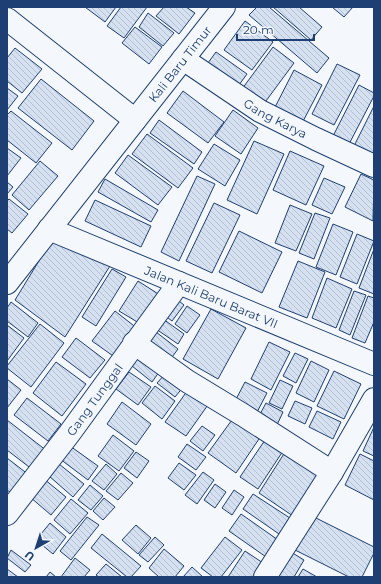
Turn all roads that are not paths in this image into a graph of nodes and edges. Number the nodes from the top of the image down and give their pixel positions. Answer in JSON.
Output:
{"nodes":[{"id":1,"x":224,"y":7,"type":"edge"},
{"id":2,"x":7,"y":19,"type":"edge"},
{"id":3,"x":183,"y":59,"type":"junction"},
{"id":4,"x":135,"y":120,"type":"junction"},
{"id":5,"x":374,"y":166,"type":"edge"},
{"id":6,"x":49,"y":229,"type":"junction"},
{"id":7,"x":7,"y":283,"type":"edge"},
{"id":8,"x":179,"y":283,"type":"junction"},
{"id":9,"x":134,"y":343,"type":"junction"},
{"id":10,"x":373,"y":361,"type":"edge"},
{"id":11,"x":374,"y":399,"type":"edge"},
{"id":12,"x":332,"y":472,"type":"junction"},
{"id":13,"x":7,"y":514,"type":"edge"},
{"id":14,"x":264,"y":577,"type":"edge"}],
"edges":[{"from":1,"to":3,"type":"street","name":"Kali Baru Timur"},
{"from":2,"to":4,"type":"street"},
{"from":3,"to":4,"type":"street","name":"Kali Baru Timur"},
{"from":3,"to":5,"type":"street","name":"Gang Karya"},
{"from":4,"to":6,"type":"street"},
{"from":6,"to":7,"type":"street"},
{"from":6,"to":8,"type":"street","name":"Jalan Kali Baru Barat VII"},
{"from":8,"to":9,"type":"street","name":"Gang Tunggal"},
{"from":8,"to":10,"type":"street","name":"Jalan Kali Baru Barat VII"},
{"from":9,"to":12,"type":"street"},
{"from":9,"to":13,"type":"street","name":"Gang Tunggal"},
{"from":11,"to":12,"type":"street"},
{"from":12,"to":14,"type":"street"}]}
